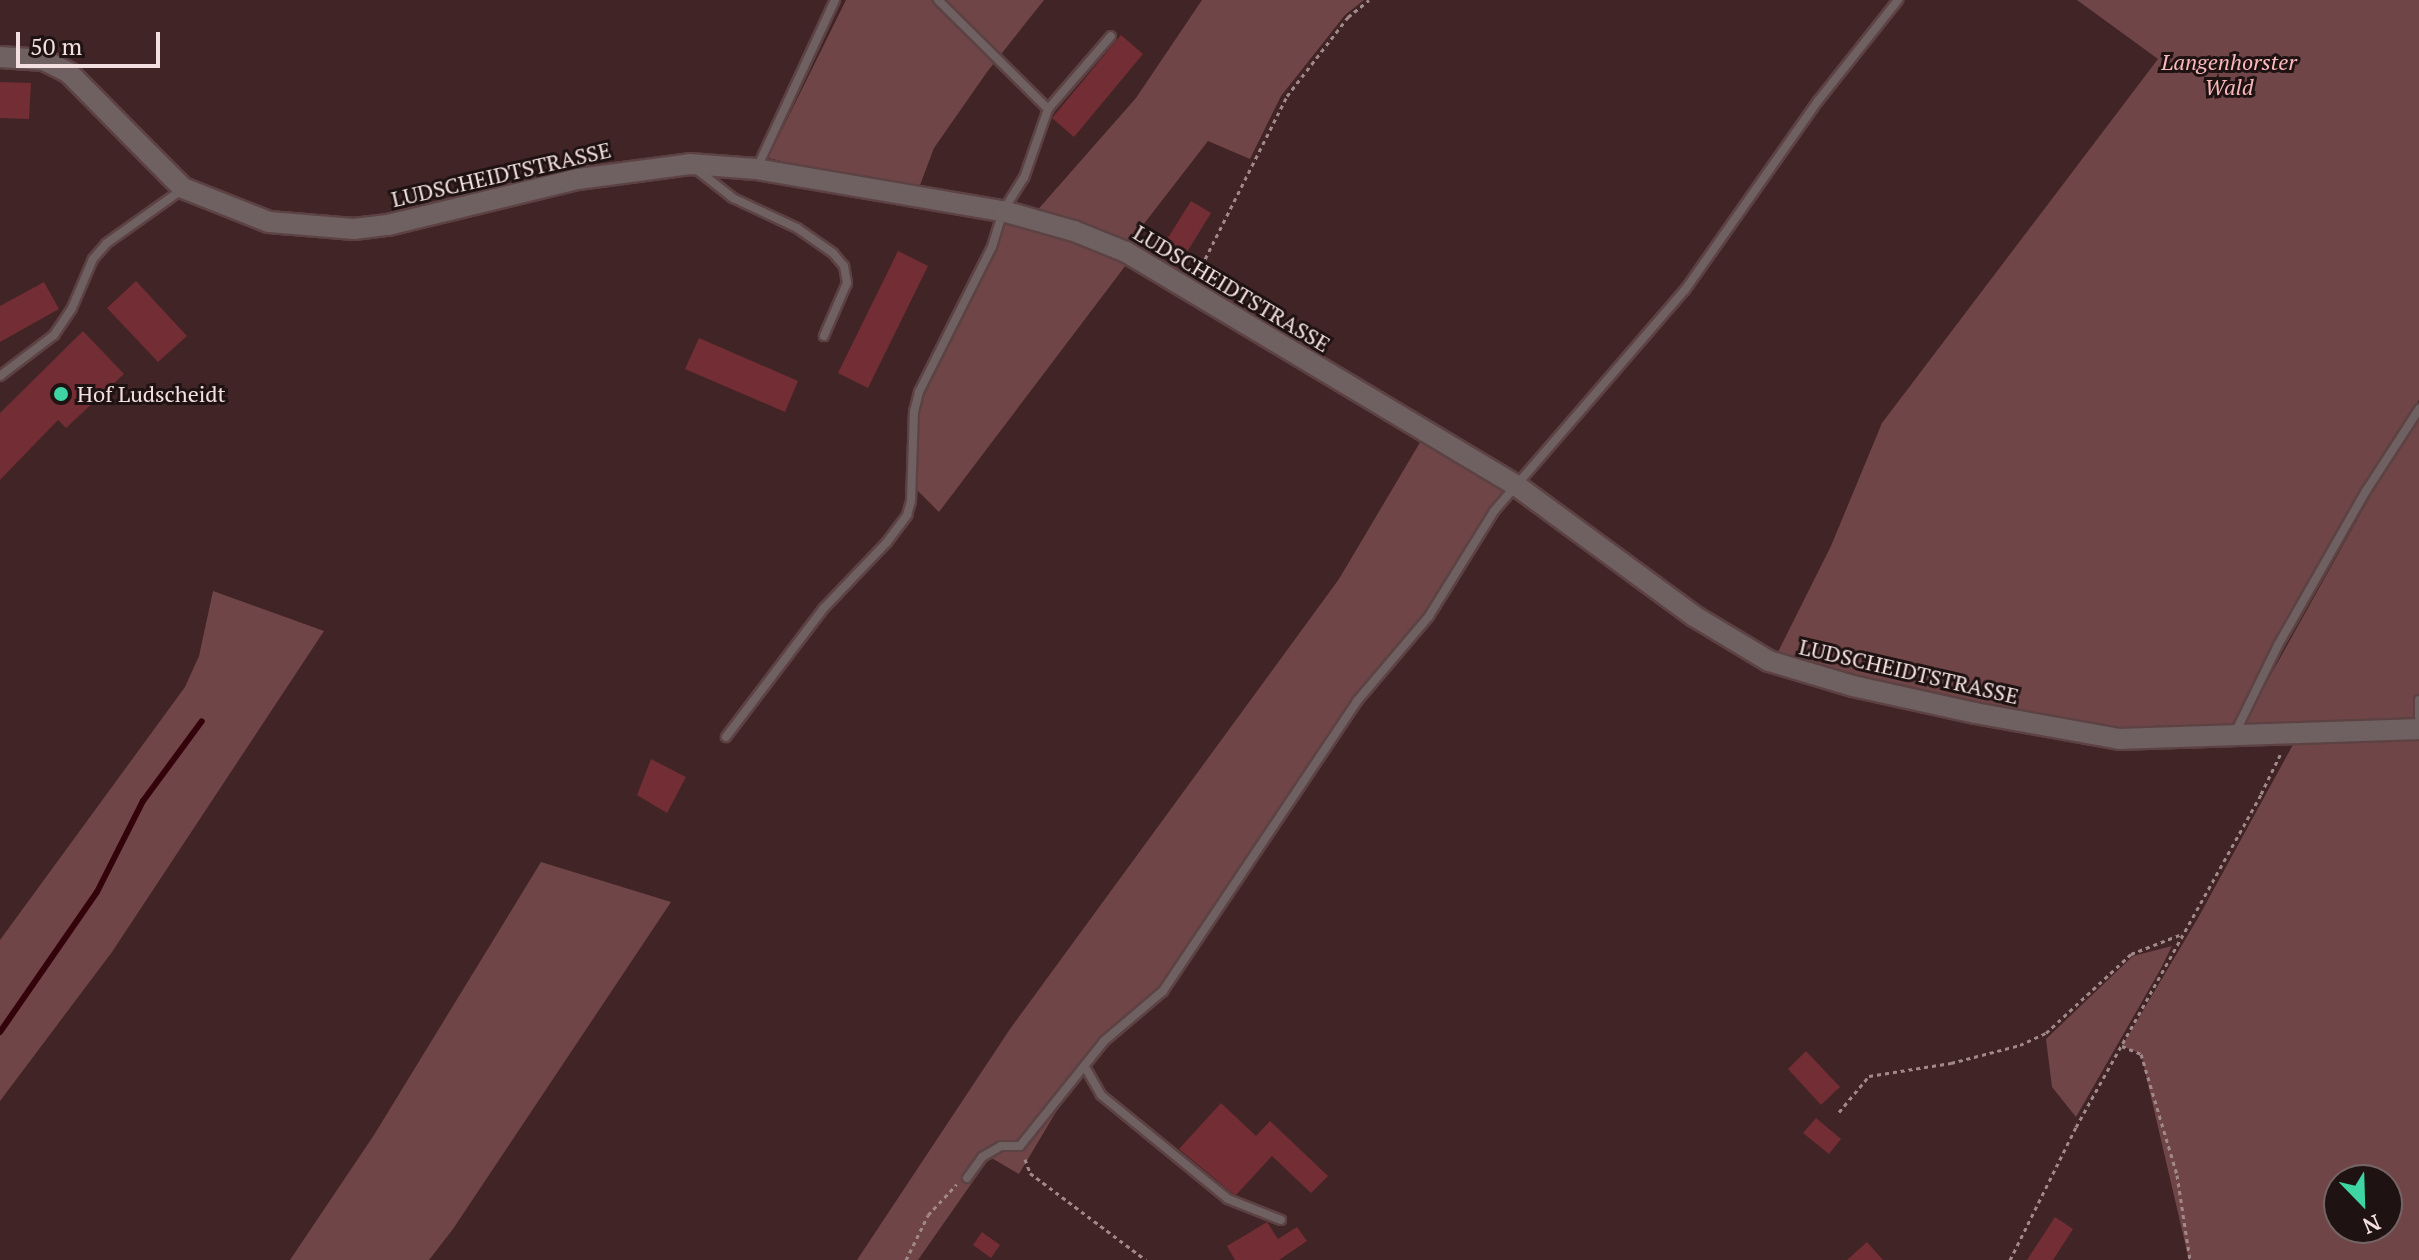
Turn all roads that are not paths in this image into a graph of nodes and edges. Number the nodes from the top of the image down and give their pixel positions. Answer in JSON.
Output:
{"nodes":[{"id":1,"x":835,"y":0,"type":"edge"},
{"id":2,"x":938,"y":0,"type":"edge"},
{"id":3,"x":1898,"y":0,"type":"edge"},
{"id":4,"x":1111,"y":36,"type":"dead end"},
{"id":5,"x":0,"y":57,"type":"edge"},
{"id":6,"x":1048,"y":109,"type":"junction"},
{"id":7,"x":690,"y":164,"type":"junction"},
{"id":8,"x":756,"y":169,"type":"junction"},
{"id":9,"x":183,"y":188,"type":"junction"},
{"id":10,"x":1003,"y":211,"type":"junction"},
{"id":11,"x":824,"y":336,"type":"dead end"},
{"id":12,"x":0,"y":376,"type":"edge"},
{"id":13,"x":2419,"y":409,"type":"edge"},
{"id":14,"x":1517,"y":486,"type":"junction"},
{"id":15,"x":2419,"y":700,"type":"edge"},
{"id":16,"x":2419,"y":717,"type":"edge"},
{"id":17,"x":2419,"y":729,"type":"edge"},
{"id":18,"x":2234,"y":736,"type":"junction"},
{"id":19,"x":726,"y":737,"type":"dead end"},
{"id":20,"x":1085,"y":1067,"type":"junction"},
{"id":21,"x":967,"y":1178,"type":"road end"},
{"id":22,"x":1281,"y":1220,"type":"dead end"}],
"edges":[{"from":1,"to":8,"type":"lane"},
{"from":2,"to":6,"type":"lane"},
{"from":3,"to":14,"type":"lane"},
{"from":4,"to":6,"type":"lane"},
{"from":5,"to":9,"type":"street","name":"LUDSCHEIDTSTRASSE"},
{"from":6,"to":10,"type":"lane"},
{"from":7,"to":8,"type":"street","name":"LUDSCHEIDTSTRASSE"},
{"from":7,"to":9,"type":"street","name":"LUDSCHEIDTSTRASSE"},
{"from":7,"to":11,"type":"lane"},
{"from":8,"to":10,"type":"street","name":"LUDSCHEIDTSTRASSE"},
{"from":9,"to":12,"type":"lane"},
{"from":10,"to":14,"type":"street","name":"LUDSCHEIDTSTRASSE"},
{"from":10,"to":19,"type":"lane"},
{"from":13,"to":18,"type":"lane"},
{"from":14,"to":18,"type":"street","name":"LUDSCHEIDTSTRASSE"},
{"from":14,"to":20,"type":"lane"},
{"from":15,"to":16,"type":"lane"},
{"from":17,"to":18,"type":"street","name":"LUDSCHEIDTSTRASSE"},
{"from":20,"to":21,"type":"lane"},
{"from":20,"to":22,"type":"lane"}]}
